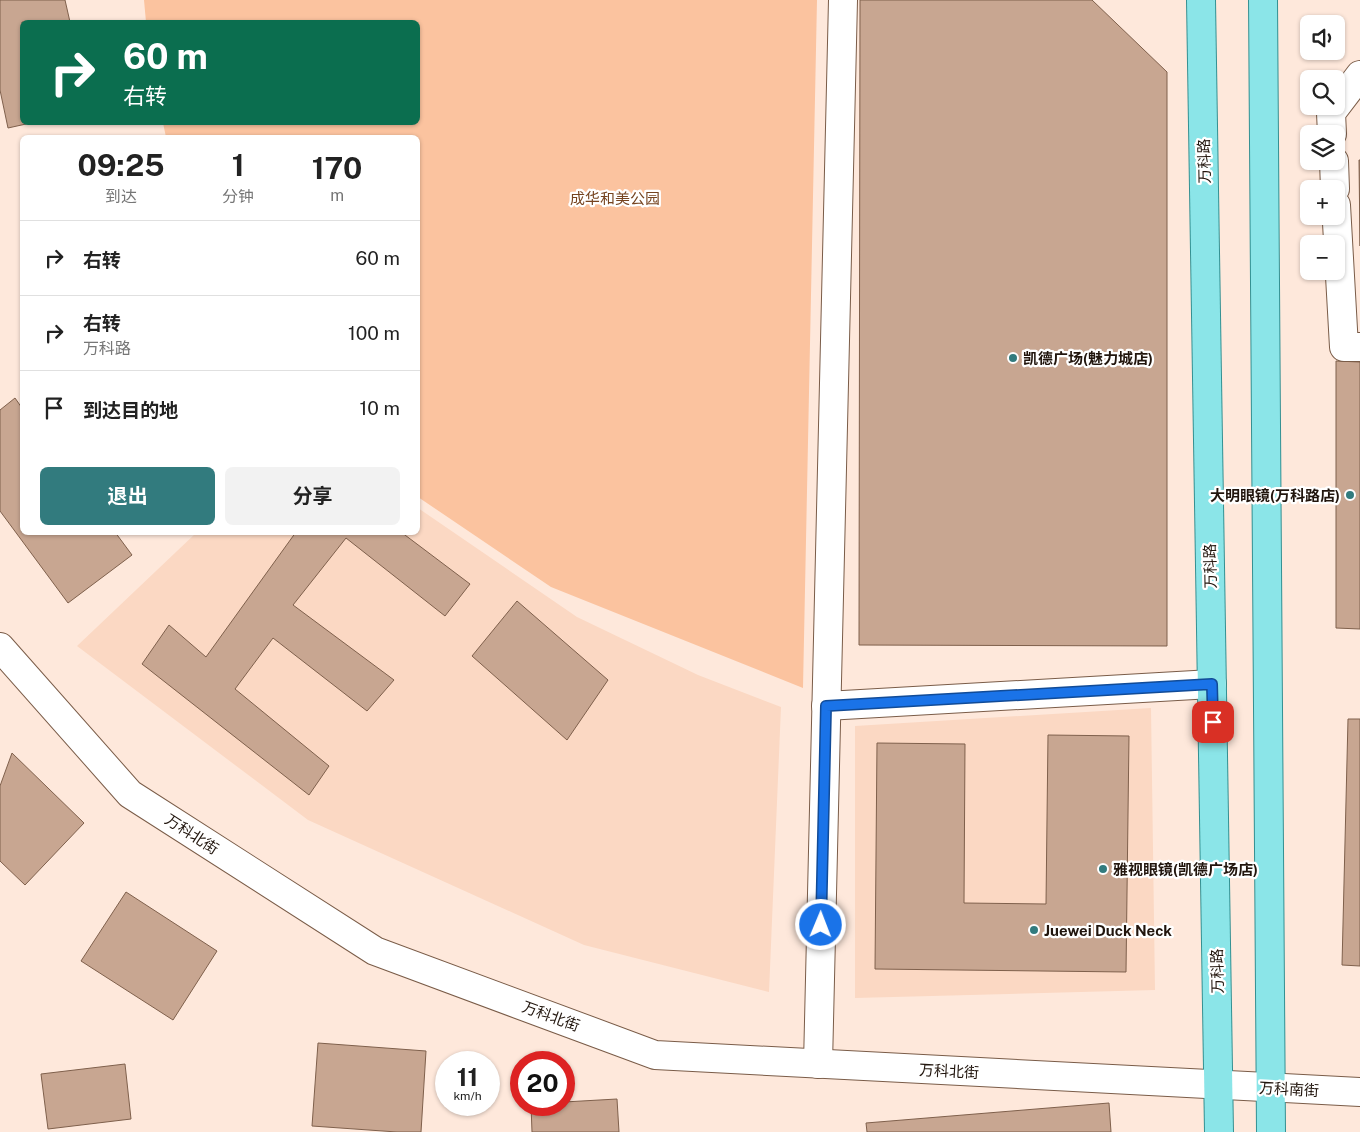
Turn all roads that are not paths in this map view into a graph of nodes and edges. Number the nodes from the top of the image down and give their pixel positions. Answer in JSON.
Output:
{"nodes":[{"id":1,"x":843,"y":0,"type":"edge"},
{"id":2,"x":1201,"y":0,"type":"edge"},
{"id":3,"x":1263,"y":0,"type":"edge"},
{"id":4,"x":1360,"y":75,"type":"edge"},
{"id":5,"x":1332,"y":125,"type":"edge"},
{"id":6,"x":1339,"y":225,"type":"edge"},
{"id":7,"x":1351,"y":297,"type":"edge"},
{"id":8,"x":1360,"y":346,"type":"edge"},
{"id":9,"x":0,"y":647,"type":"edge"},
{"id":10,"x":1212,"y":684,"type":"junction"},
{"id":11,"x":826,"y":706,"type":"junction"},
{"id":12,"x":818,"y":1064,"type":"junction"},
{"id":13,"x":1218,"y":1086,"type":"junction"},
{"id":14,"x":1270,"y":1088,"type":"junction"},
{"id":15,"x":1360,"y":1092,"type":"edge"},
{"id":16,"x":1219,"y":1132,"type":"edge"},
{"id":17,"x":1271,"y":1132,"type":"edge"}],
"edges":[{"from":1,"to":11,"type":"street"},
{"from":2,"to":10,"type":"main road","name":"万科路"},
{"from":3,"to":14,"type":"main road"},
{"from":4,"to":5,"type":"street"},
{"from":6,"to":7,"type":"street"},
{"from":7,"to":8,"type":"street"},
{"from":9,"to":12,"type":"street","name":"万科北街"},
{"from":10,"to":11,"type":"street"},
{"from":10,"to":13,"type":"main road","name":"万科路"},
{"from":11,"to":12,"type":"street"},
{"from":12,"to":13,"type":"street","name":"万科北街"},
{"from":13,"to":14,"type":"street","name":"万科南街"},
{"from":13,"to":16,"type":"main road","name":"万科路"},
{"from":14,"to":15,"type":"street","name":"万科南街"},
{"from":14,"to":17,"type":"main road"}]}
